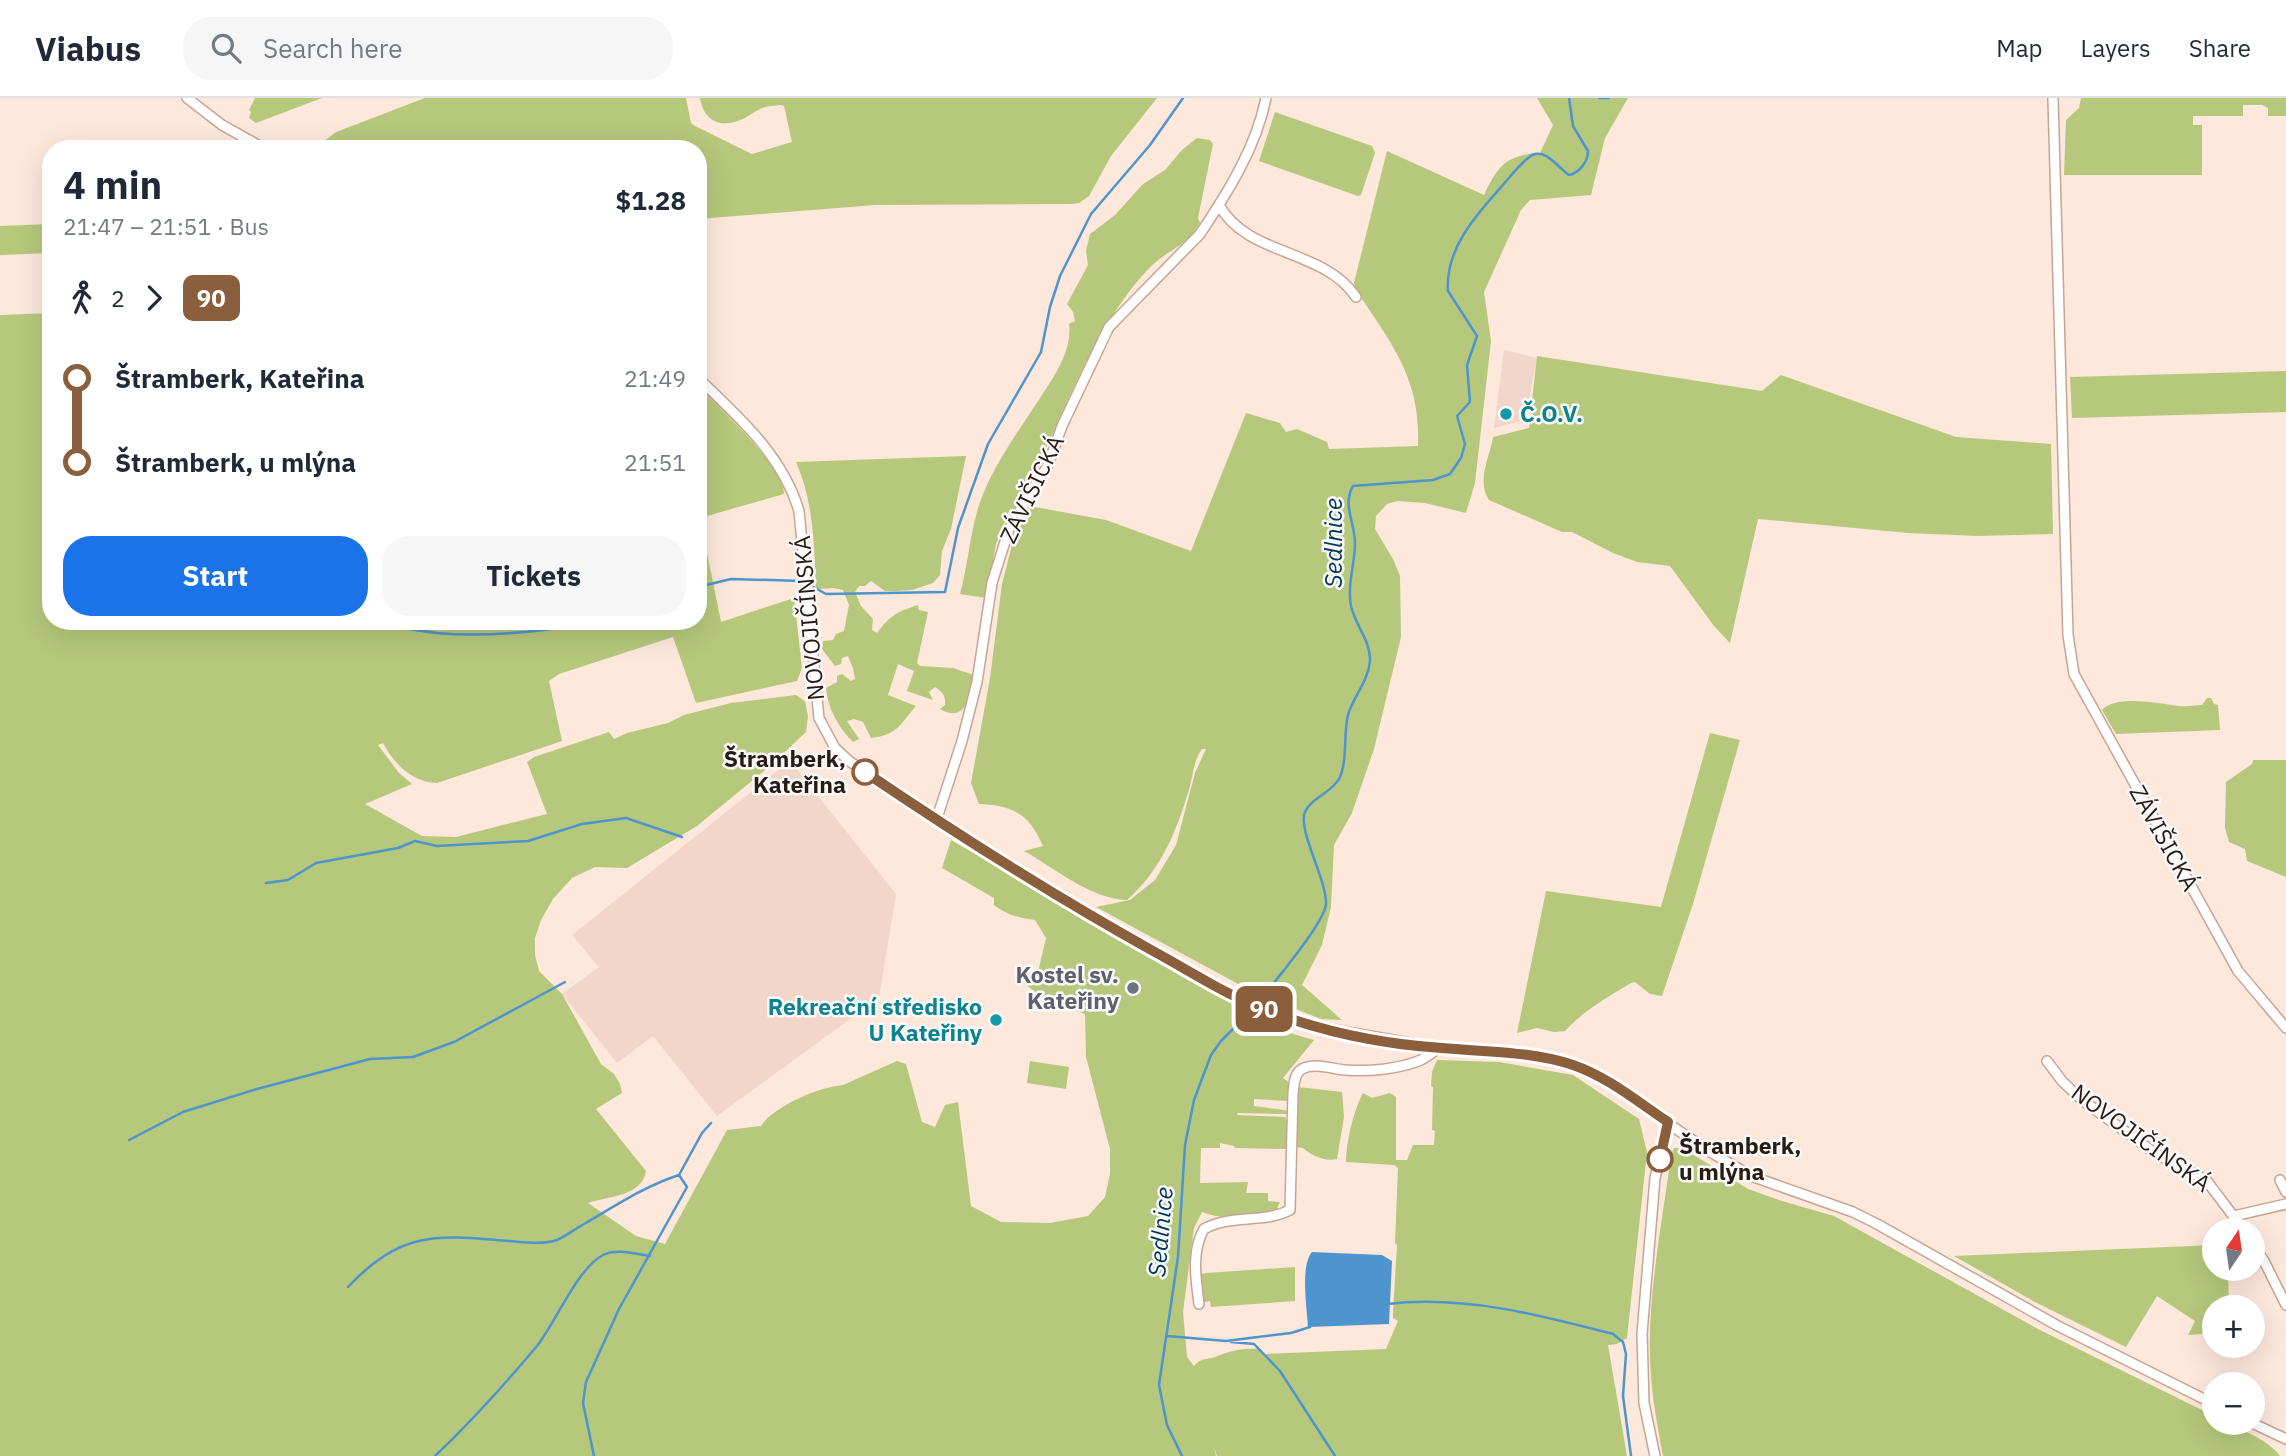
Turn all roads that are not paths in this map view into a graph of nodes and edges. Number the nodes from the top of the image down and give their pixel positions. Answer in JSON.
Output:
{"nodes":[{"id":1,"x":187,"y":98,"type":"edge"},
{"id":2,"x":1266,"y":98,"type":"edge"},
{"id":3,"x":2053,"y":98,"type":"edge"},
{"id":4,"x":249,"y":140,"type":"edge"},
{"id":5,"x":1219,"y":205,"type":"junction"},
{"id":6,"x":1356,"y":297,"type":"dead end"},
{"id":7,"x":707,"y":387,"type":"edge"},
{"id":8,"x":937,"y":818,"type":"junction"},
{"id":9,"x":2286,"y":1028,"type":"edge"},
{"id":10,"x":1439,"y":1048,"type":"junction"},
{"id":11,"x":2047,"y":1061,"type":"dead end"},
{"id":12,"x":1668,"y":1122,"type":"junction"},
{"id":13,"x":2280,"y":1180,"type":"dead end"},
{"id":14,"x":2286,"y":1192,"type":"edge"},
{"id":15,"x":2286,"y":1204,"type":"edge"},
{"id":16,"x":2234,"y":1216,"type":"joint"},
{"id":17,"x":2265,"y":1267,"type":"edge"},
{"id":18,"x":1199,"y":1304,"type":"dead end"},
{"id":19,"x":2286,"y":1305,"type":"edge"},
{"id":20,"x":2202,"y":1398,"type":"edge"},
{"id":21,"x":2265,"y":1429,"type":"edge"},
{"id":22,"x":2286,"y":1439,"type":"edge"},
{"id":23,"x":1654,"y":1456,"type":"edge"}],
"edges":[{"from":1,"to":4,"type":"street"},
{"from":2,"to":5,"type":"street","name":"ZÁVIŠICKÁ"},
{"from":3,"to":9,"type":"street","name":"ZÁVIŠICKÁ"},
{"from":5,"to":6,"type":"street"},
{"from":5,"to":8,"type":"street","name":"ZÁVIŠICKÁ"},
{"from":7,"to":8,"type":"street","name":"NOVOJIČÍNSKÁ"},
{"from":8,"to":10,"type":"street","name":"NOVOJIČÍNSKÁ"},
{"from":10,"to":12,"type":"street","name":"NOVOJIČÍNSKÁ"},
{"from":10,"to":18,"type":"street"},
{"from":11,"to":16,"type":"street","name":"NOVOJIČÍNSKÁ"},
{"from":12,"to":20,"type":"street","name":"NOVOJIČÍNSKÁ"},
{"from":12,"to":23,"type":"street"},
{"from":13,"to":14,"type":"street"},
{"from":15,"to":16,"type":"street"},
{"from":17,"to":19,"type":"street"},
{"from":21,"to":22,"type":"street"}]}
